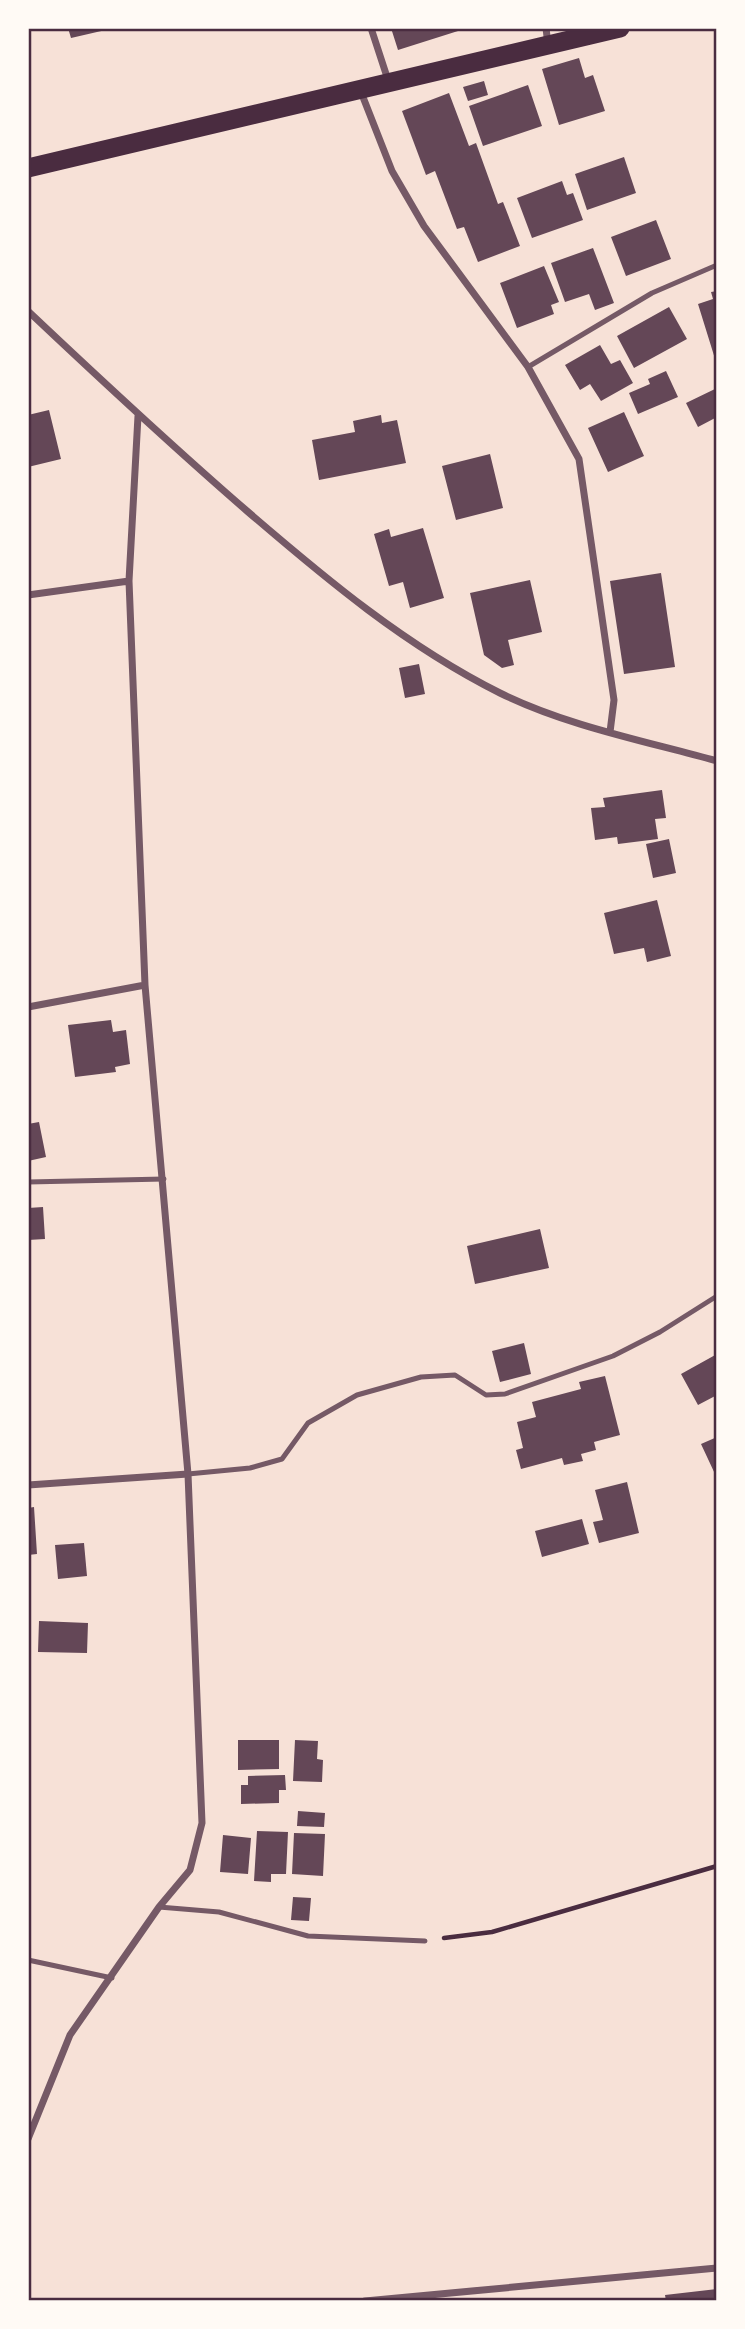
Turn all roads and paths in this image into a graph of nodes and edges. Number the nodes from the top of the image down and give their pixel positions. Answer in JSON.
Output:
{"nodes":[{"id":1,"x":371,"y":28,"type":"edge"},
{"id":2,"x":620,"y":28,"type":"edge"},
{"id":3,"x":547,"y":36,"type":"edge"},
{"id":4,"x":389,"y":84,"type":"junction"},
{"id":5,"x":361,"y":92,"type":"junction"},
{"id":6,"x":28,"y":168,"type":"edge"},
{"id":7,"x":717,"y":265,"type":"edge"},
{"id":8,"x":28,"y":311,"type":"edge"},
{"id":9,"x":528,"y":367,"type":"junction"},
{"id":10,"x":138,"y":416,"type":"junction"},
{"id":11,"x":129,"y":581,"type":"junction"},
{"id":12,"x":28,"y":595,"type":"edge"},
{"id":13,"x":610,"y":732,"type":"junction"},
{"id":14,"x":717,"y":761,"type":"edge"},
{"id":15,"x":145,"y":985,"type":"junction"},
{"id":16,"x":28,"y":1007,"type":"edge"},
{"id":17,"x":164,"y":1179,"type":"junction"},
{"id":18,"x":28,"y":1182,"type":"edge"},
{"id":19,"x":717,"y":1296,"type":"edge"},
{"id":20,"x":188,"y":1474,"type":"junction"},
{"id":21,"x":28,"y":1485,"type":"edge"},
{"id":22,"x":717,"y":1866,"type":"edge"},
{"id":23,"x":159,"y":1907,"type":"junction"},
{"id":24,"x":425,"y":1941,"type":"joint"},
{"id":25,"x":28,"y":1960,"type":"edge"},
{"id":26,"x":112,"y":1978,"type":"junction"},
{"id":27,"x":28,"y":2139,"type":"edge"},
{"id":28,"x":717,"y":2268,"type":"edge"},
{"id":29,"x":365,"y":2301,"type":"edge"}],
"edges":[{"from":1,"to":4,"type":"street"},
{"from":2,"to":3,"type":"highway"},
{"from":3,"to":4,"type":"highway"},
{"from":4,"to":5,"type":"highway"},
{"from":5,"to":6,"type":"highway"},
{"from":5,"to":9,"type":"street"},
{"from":7,"to":9,"type":"lane"},
{"from":8,"to":10,"type":"street"},
{"from":9,"to":13,"type":"street"},
{"from":10,"to":11,"type":"street"},
{"from":10,"to":13,"type":"street"},
{"from":11,"to":12,"type":"street"},
{"from":11,"to":15,"type":"street"},
{"from":13,"to":14,"type":"street"},
{"from":15,"to":16,"type":"street"},
{"from":15,"to":17,"type":"street"},
{"from":17,"to":18,"type":"lane"},
{"from":17,"to":20,"type":"street"},
{"from":19,"to":20,"type":"lane"},
{"from":20,"to":21,"type":"street"},
{"from":20,"to":23,"type":"street"},
{"from":22,"to":24,"type":"path"},
{"from":23,"to":24,"type":"lane"},
{"from":23,"to":26,"type":"street"},
{"from":25,"to":26,"type":"lane"},
{"from":26,"to":27,"type":"street"},
{"from":28,"to":29,"type":"street"}]}
